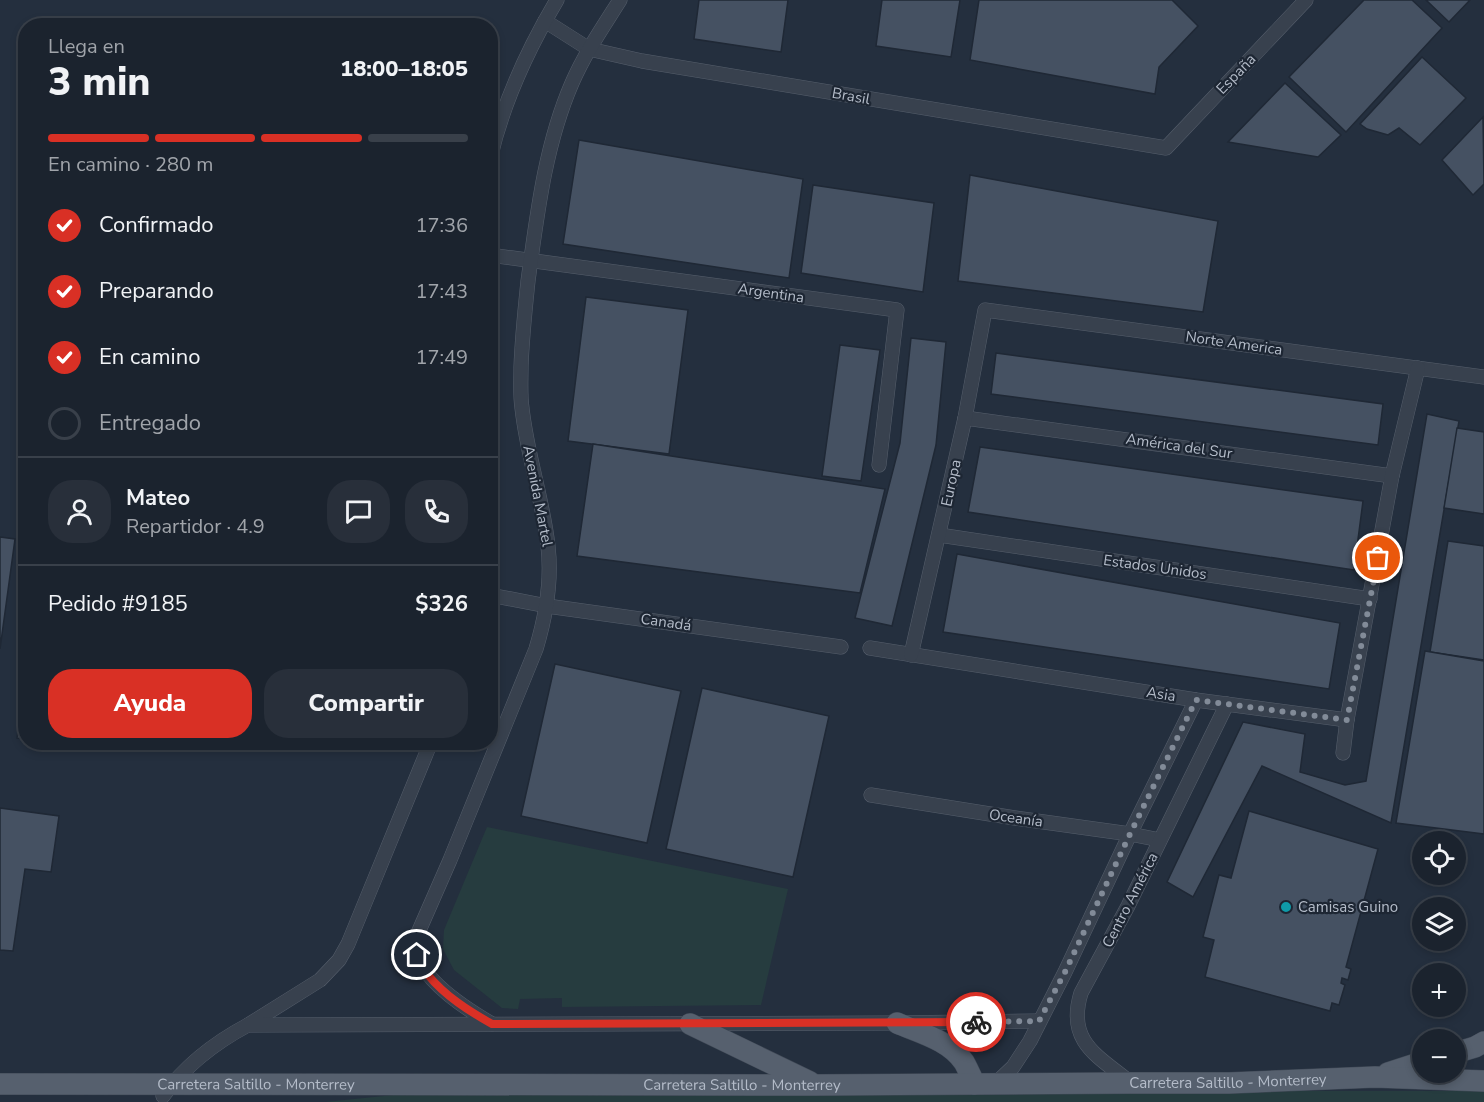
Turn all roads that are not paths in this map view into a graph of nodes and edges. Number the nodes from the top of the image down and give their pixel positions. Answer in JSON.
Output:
{"nodes":[{"id":1,"x":558,"y":0,"type":"edge"},
{"id":2,"x":620,"y":0,"type":"edge"},
{"id":3,"x":1306,"y":0,"type":"edge"},
{"id":4,"x":545,"y":21,"type":"junction"},
{"id":5,"x":589,"y":49,"type":"junction"},
{"id":6,"x":498,"y":132,"type":"edge"},
{"id":7,"x":1166,"y":148,"type":"joint"},
{"id":8,"x":498,"y":256,"type":"edge"},
{"id":9,"x":531,"y":261,"type":"junction"},
{"id":10,"x":985,"y":310,"type":"joint"},
{"id":11,"x":1418,"y":368,"type":"junction"},
{"id":12,"x":1484,"y":377,"type":"edge"},
{"id":13,"x":965,"y":418,"type":"junction"},
{"id":14,"x":879,"y":465,"type":"dead end"},
{"id":15,"x":1392,"y":476,"type":"junction"},
{"id":16,"x":939,"y":535,"type":"junction"},
{"id":17,"x":498,"y":597,"type":"edge"},
{"id":18,"x":1370,"y":599,"type":"junction"},
{"id":19,"x":547,"y":606,"type":"junction"},
{"id":20,"x":841,"y":647,"type":"dead end"},
{"id":21,"x":870,"y":648,"type":"dead end"},
{"id":22,"x":911,"y":655,"type":"junction"},
{"id":23,"x":1196,"y":700,"type":"junction"},
{"id":24,"x":1227,"y":704,"type":"junction"},
{"id":25,"x":1347,"y":720,"type":"junction"},
{"id":26,"x":498,"y":742,"type":"edge"},
{"id":27,"x":428,"y":750,"type":"edge"},
{"id":28,"x":495,"y":750,"type":"edge"},
{"id":29,"x":1343,"y":753,"type":"dead end"},
{"id":30,"x":871,"y":795,"type":"dead end"},
{"id":31,"x":1130,"y":834,"type":"junction"},
{"id":32,"x":1160,"y":840,"type":"junction"},
{"id":33,"x":1039,"y":1021,"type":"junction"},
{"id":34,"x":897,"y":1023,"type":"junction"},
{"id":35,"x":492,"y":1024,"type":"junction"},
{"id":36,"x":690,"y":1024,"type":"junction"},
{"id":37,"x":248,"y":1025,"type":"junction"},
{"id":38,"x":1484,"y":1042,"type":"edge"},
{"id":39,"x":1466,"y":1050,"type":"edge"},
{"id":40,"x":1412,"y":1065,"type":"edge"},
{"id":41,"x":1375,"y":1077,"type":"junction"},
{"id":42,"x":1484,"y":1081,"type":"edge"},
{"id":43,"x":1131,"y":1083,"type":"junction"},
{"id":44,"x":0,"y":1084,"type":"edge"},
{"id":45,"x":985,"y":1084,"type":"junction"},
{"id":46,"x":816,"y":1085,"type":"junction"},
{"id":47,"x":168,"y":1090,"type":"junction"},
{"id":48,"x":88,"y":1102,"type":"edge"}],
"edges":[{"from":1,"to":4,"type":"street"},
{"from":2,"to":5,"type":"street","name":"Avenida Martel"},
{"from":3,"to":7,"type":"street","name":"España"},
{"from":4,"to":5,"type":"street","name":"Brasil"},
{"from":4,"to":6,"type":"street"},
{"from":5,"to":7,"type":"street","name":"Brasil"},
{"from":5,"to":9,"type":"street","name":"Avenida Martel"},
{"from":8,"to":9,"type":"street","name":"Argentina"},
{"from":9,"to":14,"type":"street","name":"Argentina"},
{"from":9,"to":19,"type":"street","name":"Avenida Martel"},
{"from":10,"to":11,"type":"street","name":"Norte America"},
{"from":10,"to":13,"type":"street","name":"Europa"},
{"from":11,"to":12,"type":"street","name":"Norte America"},
{"from":11,"to":15,"type":"street"},
{"from":13,"to":15,"type":"street","name":"América del Sur"},
{"from":13,"to":16,"type":"street","name":"Europa"},
{"from":15,"to":18,"type":"street"},
{"from":16,"to":18,"type":"street","name":"Estados Unidos"},
{"from":16,"to":22,"type":"street","name":"Europa"},
{"from":17,"to":19,"type":"street","name":"Canadá"},
{"from":18,"to":25,"type":"street"},
{"from":19,"to":20,"type":"street","name":"Canadá"},
{"from":19,"to":26,"type":"street","name":"Avenida Martel"},
{"from":21,"to":22,"type":"street","name":"Asia"},
{"from":22,"to":23,"type":"street","name":"Asia"},
{"from":23,"to":24,"type":"street","name":"Asia"},
{"from":23,"to":31,"type":"street","name":"Centro América"},
{"from":24,"to":25,"type":"street","name":"Asia"},
{"from":24,"to":32,"type":"street","name":"Centro América"},
{"from":25,"to":29,"type":"street"},
{"from":27,"to":37,"type":"street"},
{"from":28,"to":35,"type":"street","name":"Avenida Martel"},
{"from":30,"to":31,"type":"street","name":"Oceanía"},
{"from":31,"to":32,"type":"street","name":"Oceanía"},
{"from":31,"to":33,"type":"street","name":"Centro América"},
{"from":32,"to":43,"type":"street","name":"Centro América"},
{"from":33,"to":34,"type":"street"},
{"from":33,"to":45,"type":"street","name":"Centro América"},
{"from":34,"to":36,"type":"street"},
{"from":34,"to":45,"type":"main road"},
{"from":35,"to":36,"type":"street"},
{"from":35,"to":37,"type":"street"},
{"from":36,"to":46,"type":"main road"},
{"from":37,"to":47,"type":"street"},
{"from":38,"to":39,"type":"main road"},
{"from":40,"to":41,"type":"main road"},
{"from":41,"to":42,"type":"main road","name":"Carretera Saltillo - Monterrey"},
{"from":41,"to":43,"type":"main road","name":"Carretera Saltillo - Monterrey"},
{"from":43,"to":45,"type":"main road","name":"Carretera Saltillo - Monterrey"},
{"from":44,"to":47,"type":"main road","name":"Carretera Saltillo - Monterrey"},
{"from":45,"to":46,"type":"main road","name":"Carretera Saltillo - Monterrey"},
{"from":46,"to":47,"type":"main road","name":"Carretera Saltillo - Monterrey"},
{"from":47,"to":48,"type":"main road"}]}
